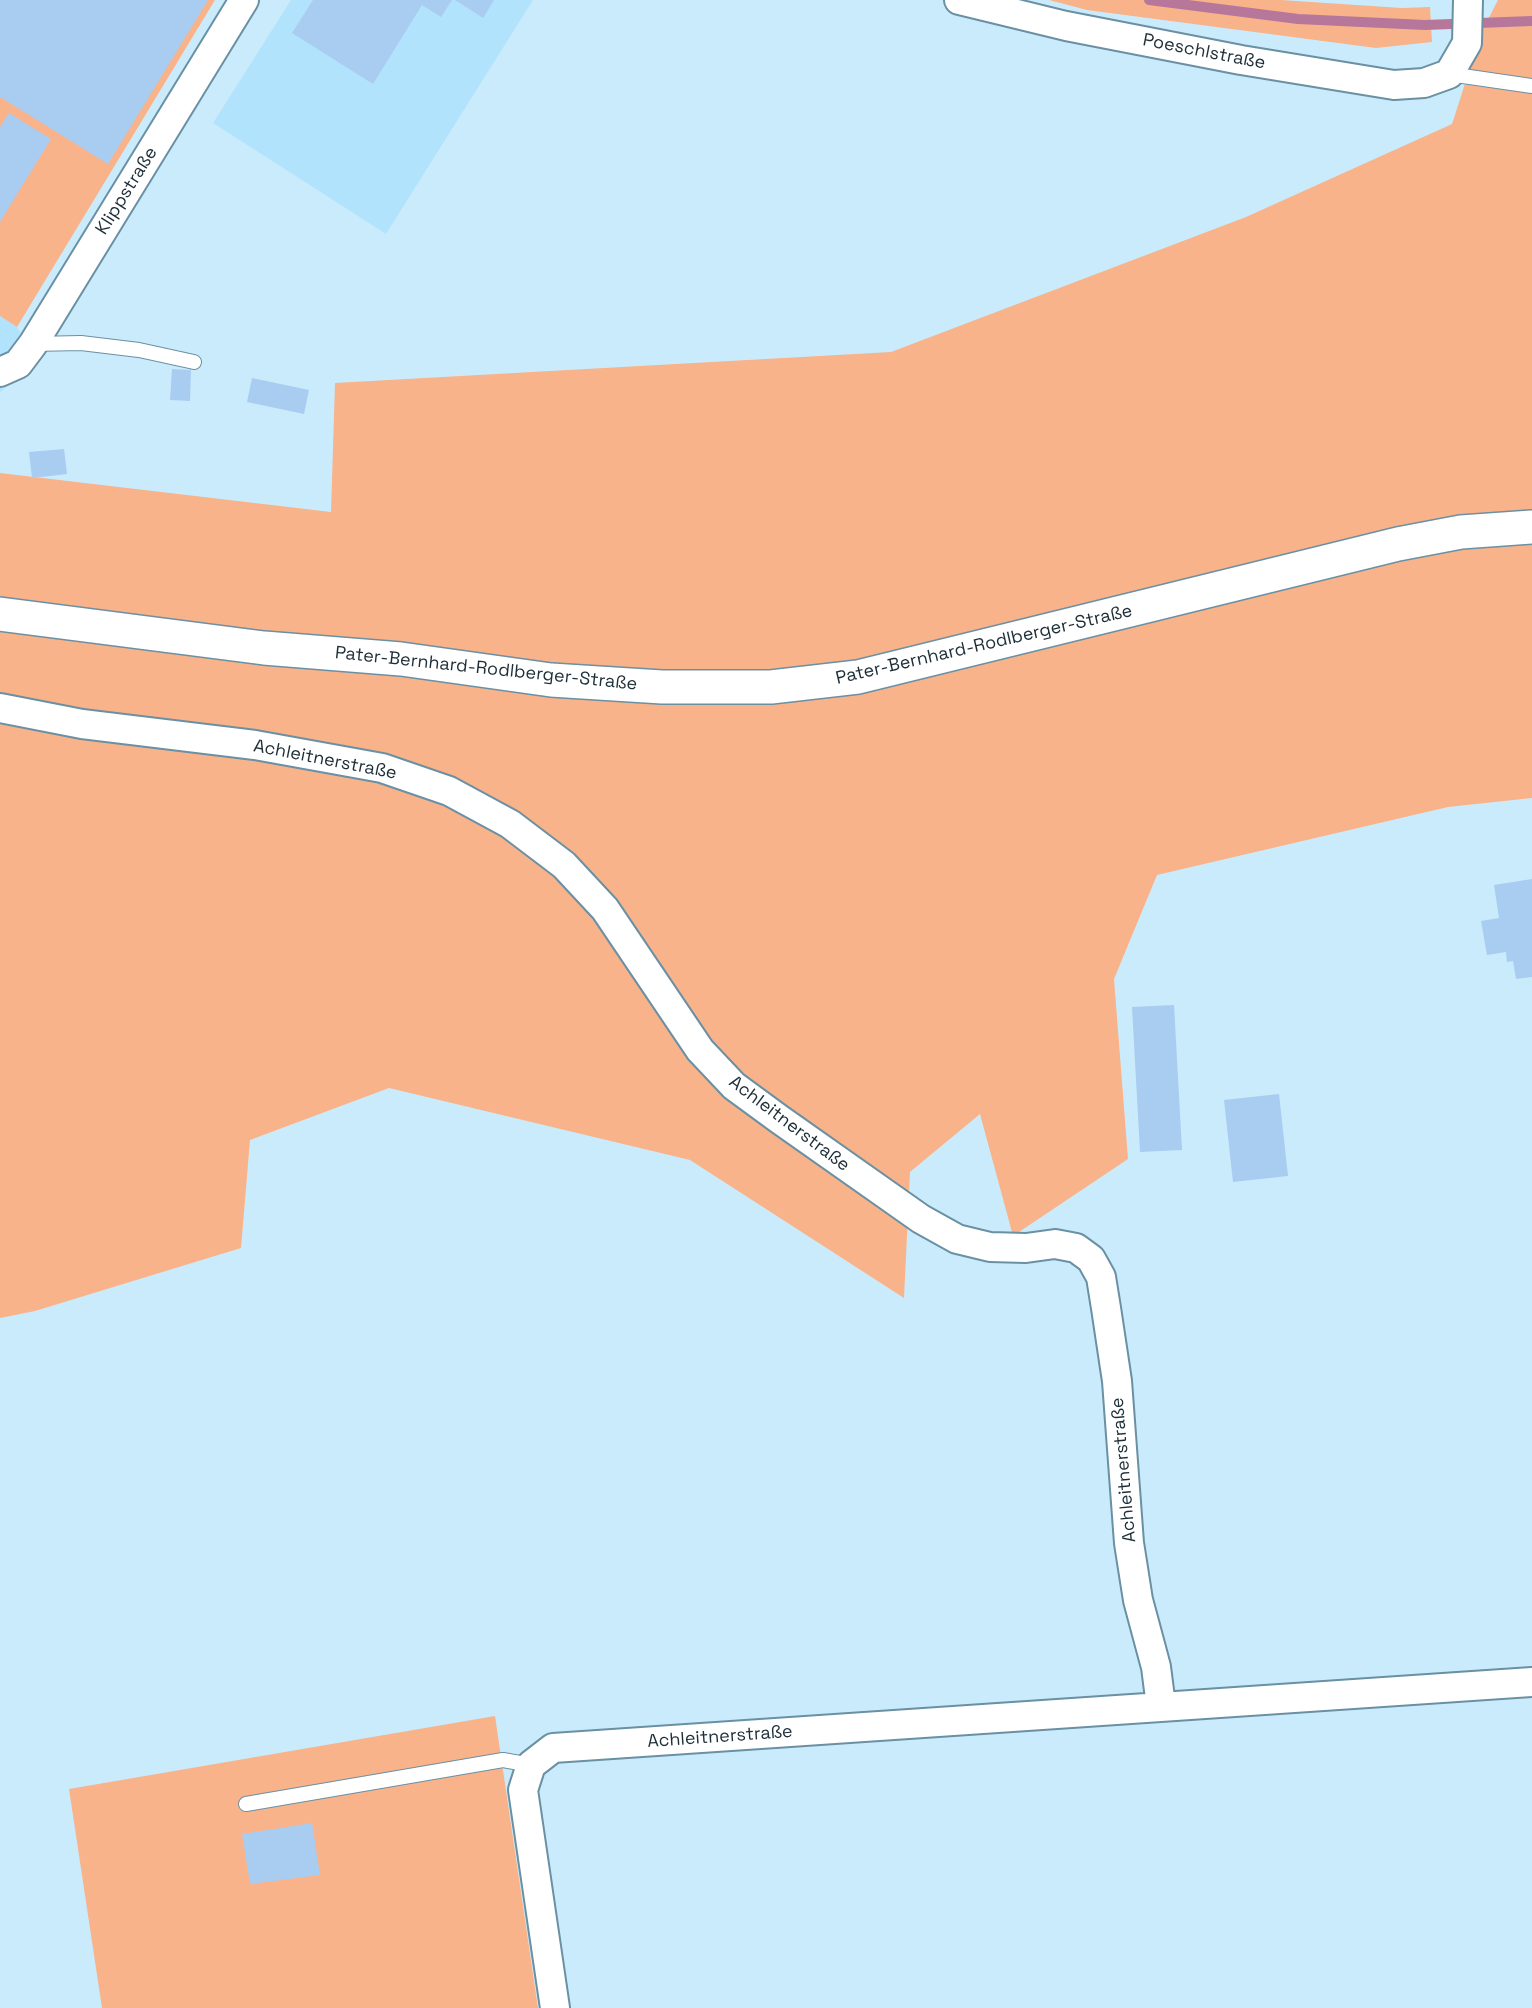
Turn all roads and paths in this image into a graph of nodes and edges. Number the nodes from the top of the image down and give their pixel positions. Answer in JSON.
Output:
{"nodes":[{"id":1,"x":244,"y":0,"type":"edge"},
{"id":2,"x":959,"y":0,"type":"edge"},
{"id":3,"x":1468,"y":3,"type":"edge"},
{"id":4,"x":1449,"y":74,"type":"junction"},
{"id":5,"x":1532,"y":86,"type":"edge"},
{"id":6,"x":33,"y":344,"type":"junction"},
{"id":7,"x":194,"y":362,"type":"dead end"},
{"id":8,"x":0,"y":372,"type":"edge"},
{"id":9,"x":1532,"y":527,"type":"edge"},
{"id":10,"x":0,"y":614,"type":"edge"},
{"id":11,"x":0,"y":708,"type":"edge"},
{"id":12,"x":1532,"y":1682,"type":"edge"},
{"id":13,"x":1161,"y":1706,"type":"junction"},
{"id":14,"x":531,"y":1765,"type":"junction"},
{"id":15,"x":246,"y":1804,"type":"dead end"},
{"id":16,"x":555,"y":2008,"type":"edge"}],
"edges":[{"from":1,"to":6,"type":"street","name":"Klippstraße"},
{"from":2,"to":4,"type":"street","name":"Poeschlstraße"},
{"from":3,"to":4,"type":"street"},
{"from":4,"to":5,"type":"lane"},
{"from":6,"to":7,"type":"lane"},
{"from":6,"to":8,"type":"street","name":"Klippstraße"},
{"from":9,"to":10,"type":"main road","name":"Pater-Bernhard-Rodlberger-Straße"},
{"from":11,"to":13,"type":"street","name":"Achleitnerstraße"},
{"from":12,"to":13,"type":"street","name":"Achleitnerstraße"},
{"from":13,"to":14,"type":"street","name":"Achleitnerstraße"},
{"from":14,"to":15,"type":"lane"},
{"from":14,"to":16,"type":"street"}]}
